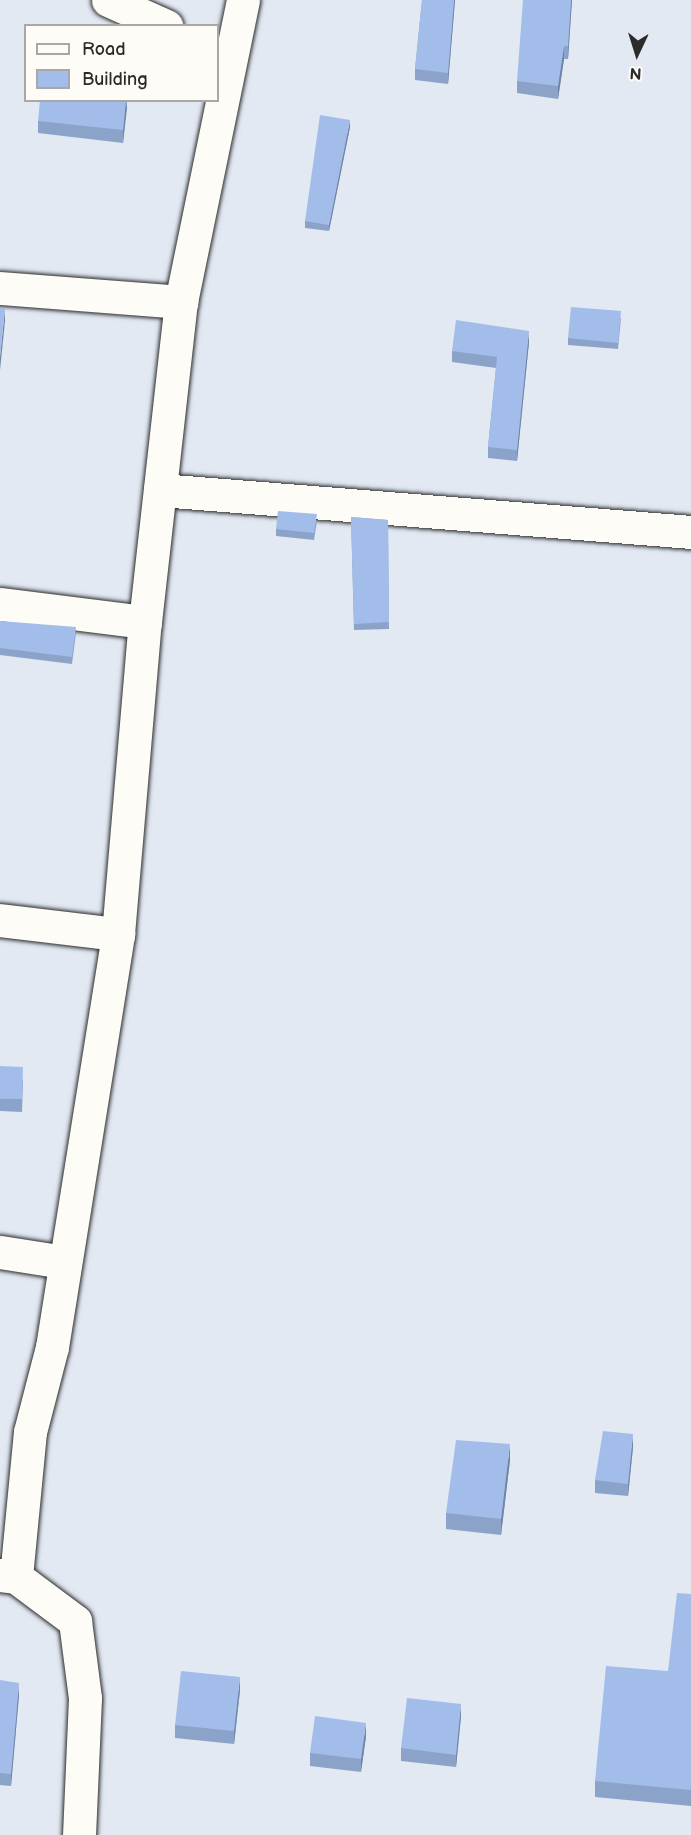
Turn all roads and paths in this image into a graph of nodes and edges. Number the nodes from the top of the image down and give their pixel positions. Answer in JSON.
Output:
{"nodes":[{"id":1,"x":108,"y":0,"type":"edge"},
{"id":2,"x":243,"y":0,"type":"edge"},
{"id":3,"x":162,"y":24,"type":"edge"},
{"id":4,"x":225,"y":51,"type":"edge"},
{"id":5,"x":219,"y":85,"type":"edge"},
{"id":6,"x":216,"y":102,"type":"edge"},
{"id":7,"x":0,"y":288,"type":"edge"},
{"id":8,"x":181,"y":302,"type":"junction"},
{"id":9,"x":160,"y":490,"type":"junction"},
{"id":10,"x":691,"y":532,"type":"edge"},
{"id":11,"x":0,"y":604,"type":"edge"},
{"id":12,"x":145,"y":622,"type":"junction"},
{"id":13,"x":0,"y":920,"type":"edge"},
{"id":14,"x":118,"y":934,"type":"junction"},
{"id":15,"x":0,"y":1252,"type":"edge"},
{"id":16,"x":64,"y":1262,"type":"junction"},
{"id":17,"x":8,"y":1576,"type":"edge"},
{"id":18,"x":79,"y":1835,"type":"edge"}],
"edges":[{"from":1,"to":3,"type":"street"},
{"from":2,"to":4,"type":"street"},
{"from":4,"to":5,"type":"street"},
{"from":6,"to":8,"type":"street"},
{"from":7,"to":8,"type":"street"},
{"from":8,"to":9,"type":"street"},
{"from":9,"to":10,"type":"street"},
{"from":9,"to":12,"type":"street"},
{"from":11,"to":12,"type":"street"},
{"from":12,"to":14,"type":"street"},
{"from":13,"to":14,"type":"street"},
{"from":14,"to":16,"type":"street"},
{"from":15,"to":16,"type":"street"},
{"from":16,"to":17,"type":"street"},
{"from":17,"to":18,"type":"street"}]}
